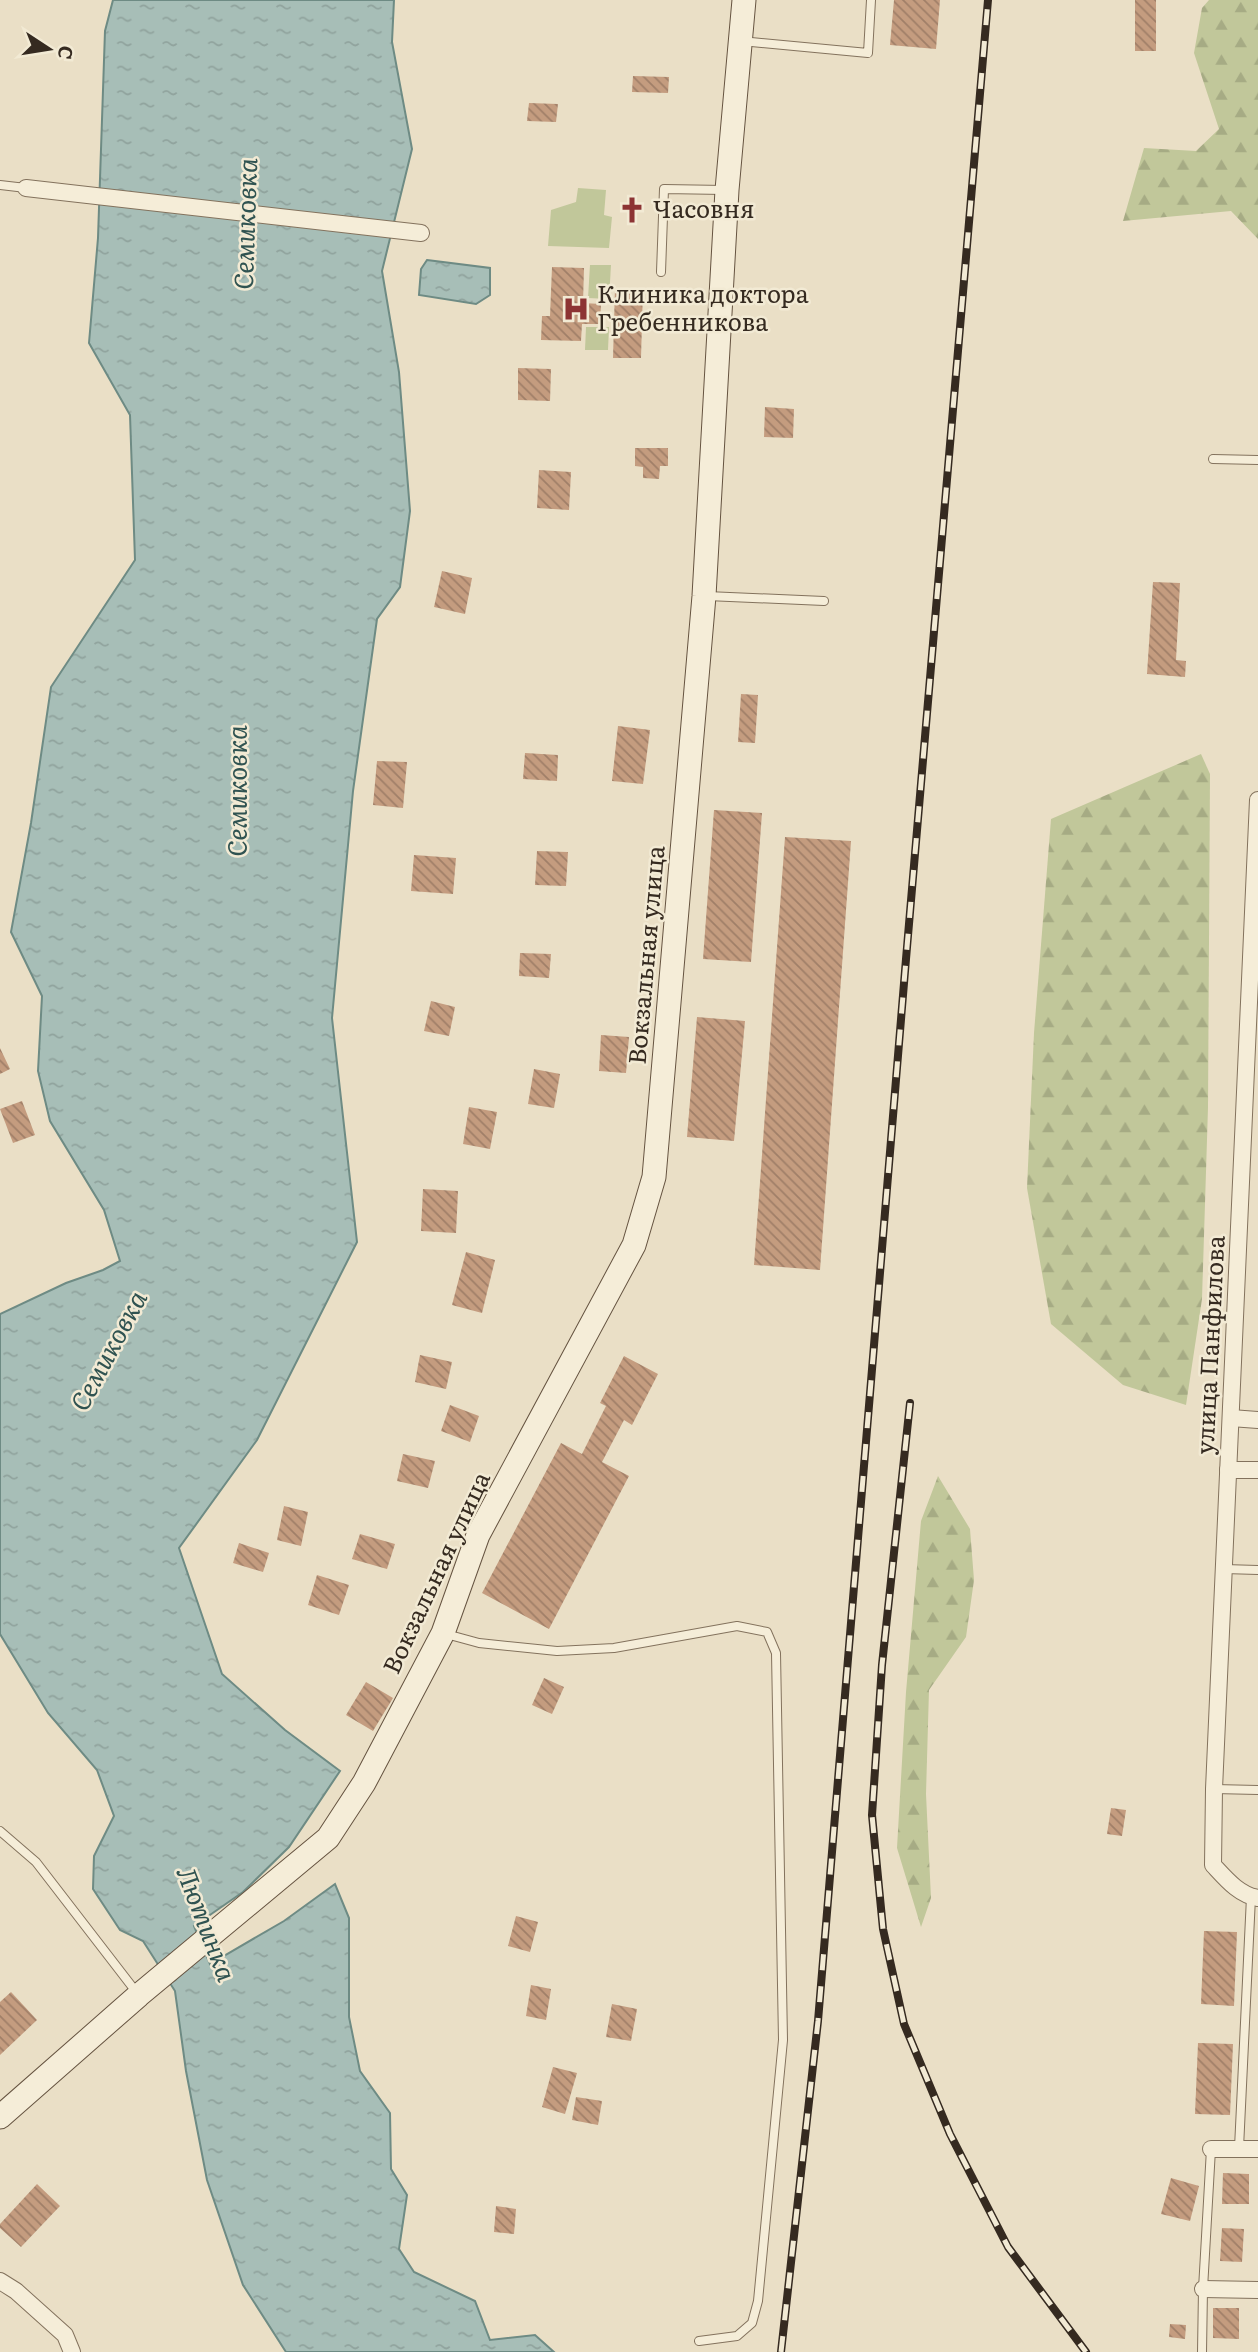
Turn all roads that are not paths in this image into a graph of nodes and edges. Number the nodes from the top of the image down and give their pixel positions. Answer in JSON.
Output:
{"nodes":[{"id":1,"x":744,"y":0,"type":"edge"},
{"id":2,"x":871,"y":0,"type":"edge"},
{"id":3,"x":741,"y":41,"type":"junction"},
{"id":4,"x":0,"y":185,"type":"edge"},
{"id":5,"x":26,"y":188,"type":"joint"},
{"id":6,"x":727,"y":190,"type":"junction"},
{"id":7,"x":421,"y":233,"type":"dead end"},
{"id":8,"x":661,"y":272,"type":"dead end"},
{"id":9,"x":1213,"y":459,"type":"dead end"},
{"id":10,"x":1258,"y":460,"type":"edge"},
{"id":11,"x":704,"y":596,"type":"junction"},
{"id":12,"x":824,"y":601,"type":"dead end"},
{"id":13,"x":1258,"y":800,"type":"edge"},
{"id":14,"x":1255,"y":940,"type":"edge"},
{"id":15,"x":1231,"y":1419,"type":"junction"},
{"id":16,"x":1258,"y":1420,"type":"edge"},
{"id":17,"x":1228,"y":1470,"type":"junction"},
{"id":18,"x":1258,"y":1470,"type":"edge"},
{"id":19,"x":1224,"y":1569,"type":"junction"},
{"id":20,"x":1258,"y":1570,"type":"edge"},
{"id":21,"x":443,"y":1633,"type":"junction"},
{"id":22,"x":1214,"y":1789,"type":"junction"},
{"id":23,"x":1258,"y":1790,"type":"edge"},
{"id":24,"x":0,"y":1831,"type":"edge"},
{"id":25,"x":1254,"y":1898,"type":"edge"},
{"id":26,"x":139,"y":1995,"type":"junction"},
{"id":27,"x":0,"y":2117,"type":"edge"},
{"id":28,"x":1211,"y":2148,"type":"joint"},
{"id":29,"x":1239,"y":2148,"type":"junction"},
{"id":30,"x":1258,"y":2149,"type":"edge"},
{"id":31,"x":0,"y":2281,"type":"edge"},
{"id":32,"x":1203,"y":2289,"type":"junction"},
{"id":33,"x":1258,"y":2290,"type":"edge"},
{"id":34,"x":699,"y":2341,"type":"dead end"},
{"id":35,"x":72,"y":2352,"type":"edge"},
{"id":36,"x":1202,"y":2352,"type":"edge"}],
"edges":[{"from":1,"to":3,"type":"main road","name":"Вокзальная улица"},
{"from":2,"to":3,"type":"lane"},
{"from":3,"to":6,"type":"main road","name":"Вокзальная улица"},
{"from":4,"to":5,"type":"lane"},
{"from":5,"to":7,"type":"street"},
{"from":6,"to":8,"type":"lane"},
{"from":6,"to":11,"type":"main road","name":"Вокзальная улица"},
{"from":9,"to":10,"type":"lane"},
{"from":11,"to":12,"type":"lane"},
{"from":11,"to":21,"type":"main road","name":"Вокзальная улица"},
{"from":13,"to":14,"type":"street","name":"улица Панфилова"},
{"from":14,"to":15,"type":"street","name":"улица Панфилова"},
{"from":15,"to":16,"type":"street"},
{"from":15,"to":17,"type":"street","name":"улица Панфилова"},
{"from":17,"to":18,"type":"street"},
{"from":17,"to":19,"type":"street","name":"улица Панфилова"},
{"from":19,"to":20,"type":"lane"},
{"from":19,"to":22,"type":"street","name":"улица Панфилова"},
{"from":21,"to":26,"type":"main road","name":"Вокзальная улица"},
{"from":21,"to":34,"type":"lane"},
{"from":22,"to":23,"type":"lane"},
{"from":22,"to":25,"type":"street","name":"улица Панфилова"},
{"from":24,"to":26,"type":"lane"},
{"from":25,"to":29,"type":"lane"},
{"from":26,"to":27,"type":"main road","name":"Вокзальная улица"},
{"from":28,"to":29,"type":"street"},
{"from":28,"to":32,"type":"lane"},
{"from":29,"to":30,"type":"street"},
{"from":31,"to":35,"type":"street"},
{"from":32,"to":33,"type":"street"},
{"from":32,"to":36,"type":"lane"}]}
